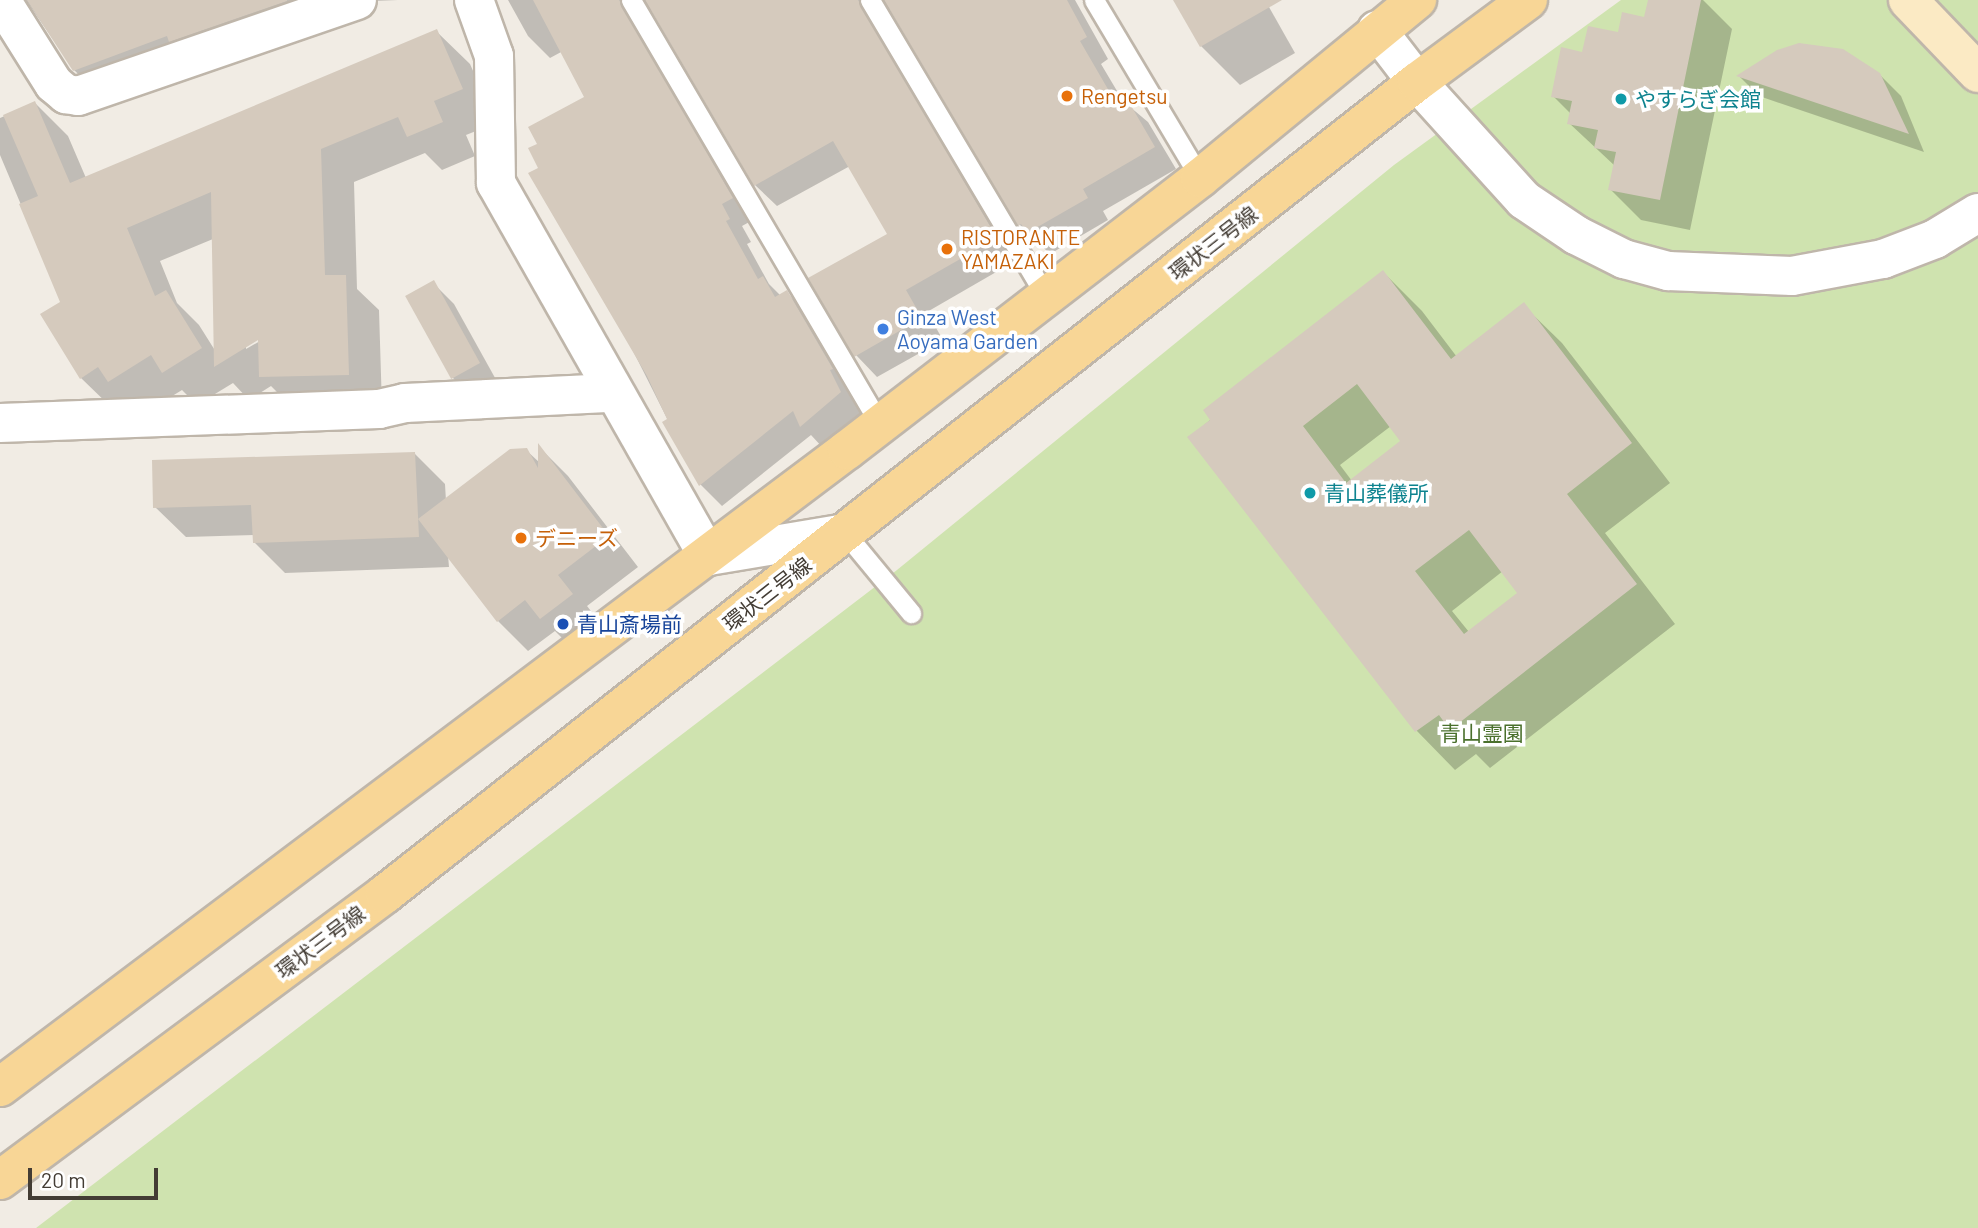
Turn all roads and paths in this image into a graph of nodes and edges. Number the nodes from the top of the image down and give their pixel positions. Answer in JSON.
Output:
{"nodes":[{"id":1,"x":357,"y":0,"type":"edge"},
{"id":2,"x":474,"y":0,"type":"edge"},
{"id":3,"x":631,"y":0,"type":"edge"},
{"id":4,"x":870,"y":0,"type":"edge"},
{"id":5,"x":1094,"y":0,"type":"edge"},
{"id":6,"x":1417,"y":0,"type":"edge"},
{"id":7,"x":1528,"y":0,"type":"edge"},
{"id":8,"x":1908,"y":0,"type":"edge"},
{"id":9,"x":3,"y":16,"type":"edge"},
{"id":10,"x":1377,"y":30,"type":"junction"},
{"id":11,"x":1978,"y":72,"type":"edge"},
{"id":12,"x":1417,"y":82,"type":"junction"},
{"id":13,"x":1200,"y":178,"type":"junction"},
{"id":14,"x":1978,"y":213,"type":"edge"},
{"id":15,"x":1046,"y":297,"type":"junction"},
{"id":16,"x":612,"y":393,"type":"junction"},
{"id":17,"x":0,"y":423,"type":"edge"},
{"id":18,"x":880,"y":425,"type":"junction"},
{"id":19,"x":845,"y":533,"type":"junction"},
{"id":20,"x":708,"y":556,"type":"junction"},
{"id":21,"x":911,"y":613,"type":"dead end"},
{"id":22,"x":0,"y":1087,"type":"edge"},
{"id":23,"x":0,"y":1180,"type":"edge"}],
"edges":[{"from":1,"to":9,"type":"street"},
{"from":2,"to":16,"type":"street"},
{"from":3,"to":18,"type":"lane"},
{"from":4,"to":15,"type":"lane"},
{"from":5,"to":13,"type":"lane"},
{"from":6,"to":10,"type":"main road"},
{"from":7,"to":12,"type":"main road","name":"環状三号線"},
{"from":8,"to":11,"type":"main road"},
{"from":10,"to":12,"type":"street"},
{"from":10,"to":13,"type":"main road"},
{"from":12,"to":14,"type":"street"},
{"from":12,"to":19,"type":"main road","name":"環状三号線"},
{"from":13,"to":15,"type":"main road"},
{"from":15,"to":18,"type":"main road"},
{"from":16,"to":17,"type":"street"},
{"from":16,"to":20,"type":"street"},
{"from":18,"to":20,"type":"main road"},
{"from":19,"to":20,"type":"street"},
{"from":19,"to":21,"type":"lane"},
{"from":19,"to":23,"type":"main road","name":"環状三号線"},
{"from":20,"to":22,"type":"main road"}]}
